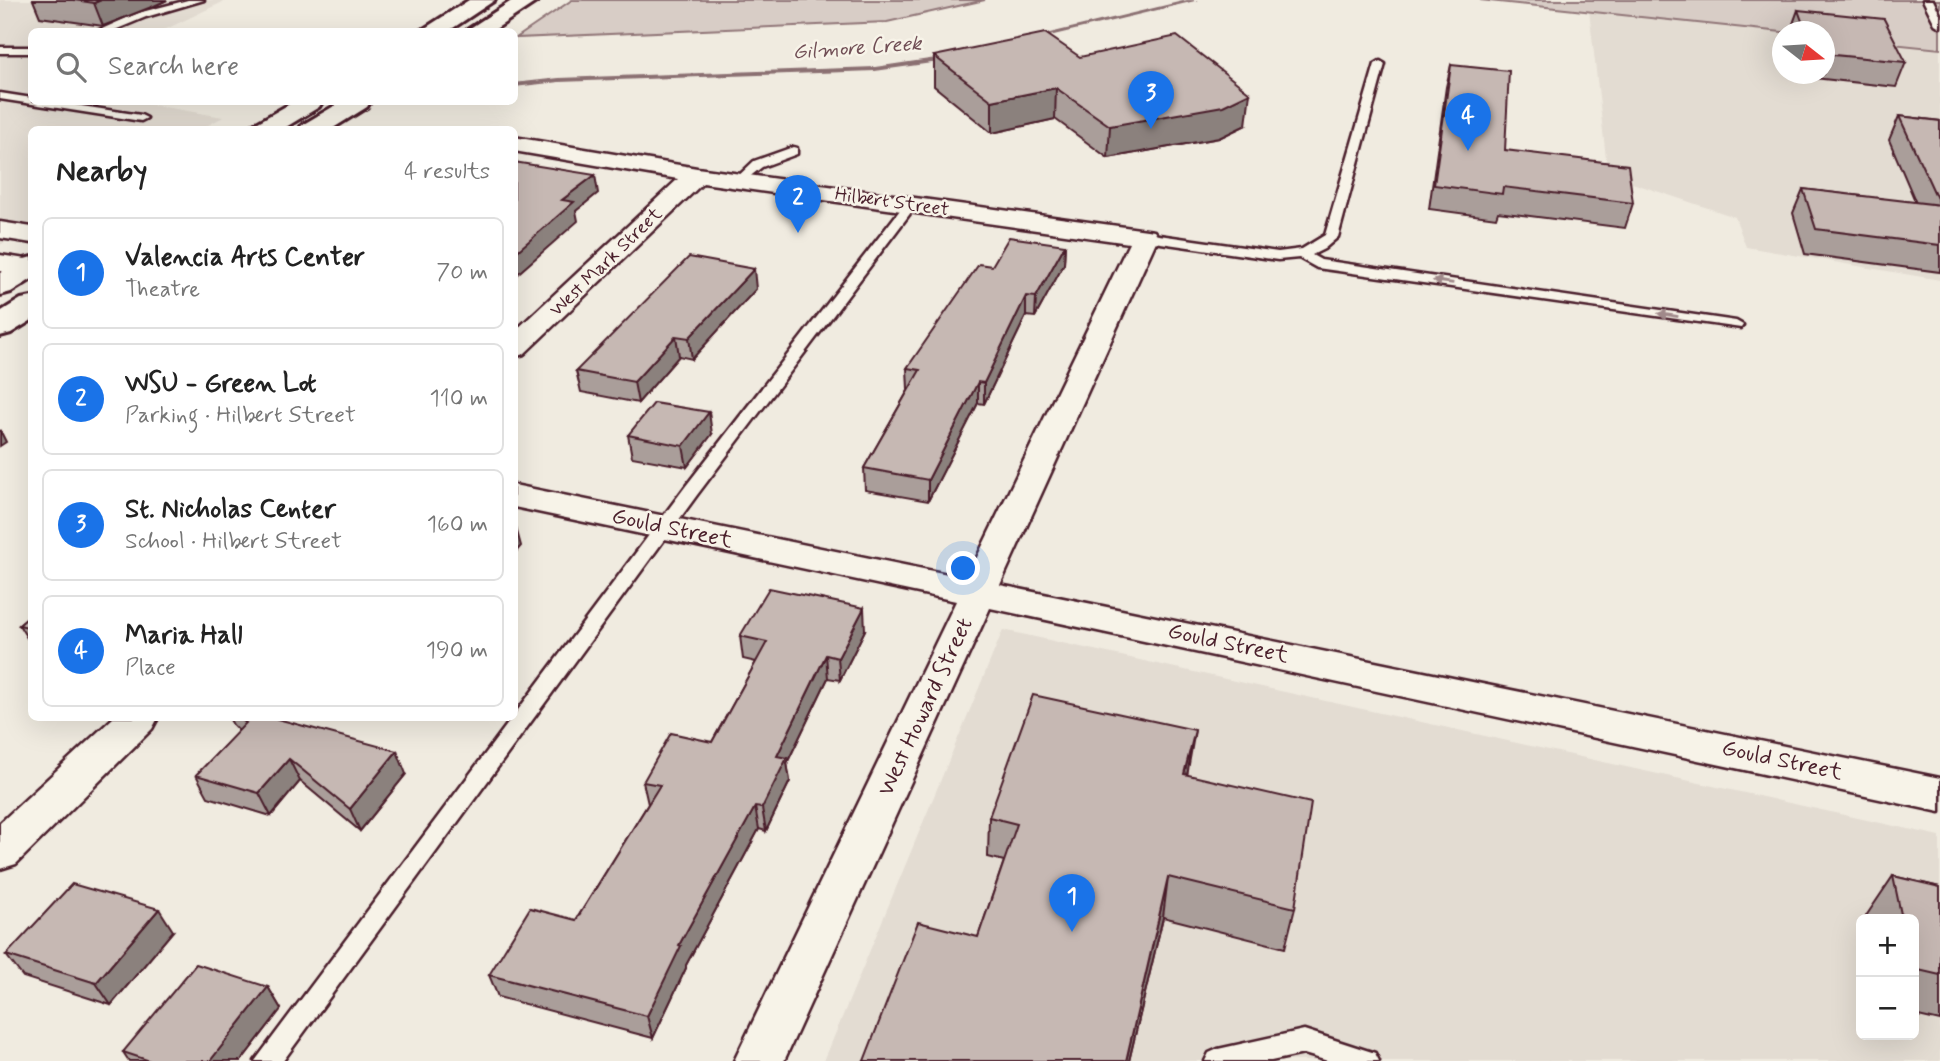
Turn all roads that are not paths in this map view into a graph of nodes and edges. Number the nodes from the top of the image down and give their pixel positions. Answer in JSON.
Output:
{"nodes":[{"id":1,"x":199,"y":0,"type":"edge"},
{"id":2,"x":484,"y":0,"type":"edge"},
{"id":3,"x":528,"y":0,"type":"edge"},
{"id":4,"x":1928,"y":0,"type":"edge"},
{"id":5,"x":1940,"y":24,"type":"edge"},
{"id":6,"x":110,"y":28,"type":"edge"},
{"id":7,"x":437,"y":28,"type":"edge"},
{"id":8,"x":482,"y":28,"type":"edge"},
{"id":9,"x":0,"y":50,"type":"edge"},
{"id":10,"x":28,"y":50,"type":"edge"},
{"id":11,"x":1380,"y":64,"type":"dead end"},
{"id":12,"x":0,"y":96,"type":"edge"},
{"id":13,"x":28,"y":100,"type":"edge"},
{"id":14,"x":59,"y":105,"type":"edge"},
{"id":15,"x":305,"y":105,"type":"edge"},
{"id":16,"x":353,"y":105,"type":"edge"},
{"id":17,"x":141,"y":118,"type":"dead end"},
{"id":18,"x":269,"y":126,"type":"edge"},
{"id":19,"x":318,"y":126,"type":"edge"},
{"id":20,"x":518,"y":145,"type":"edge"},
{"id":21,"x":793,"y":151,"type":"dead end"},
{"id":22,"x":697,"y":175,"type":"junction"},
{"id":23,"x":739,"y":181,"type":"junction"},
{"id":24,"x":911,"y":204,"type":"junction"},
{"id":25,"x":0,"y":230,"type":"edge"},
{"id":26,"x":28,"y":234,"type":"edge"},
{"id":27,"x":1145,"y":237,"type":"junction"},
{"id":28,"x":1301,"y":254,"type":"junction"},
{"id":29,"x":23,"y":266,"type":"edge"},
{"id":30,"x":0,"y":286,"type":"edge"},
{"id":31,"x":28,"y":308,"type":"edge"},
{"id":32,"x":1736,"y":325,"type":"dead end"},
{"id":33,"x":0,"y":326,"type":"edge"},
{"id":34,"x":518,"y":344,"type":"edge"},
{"id":35,"x":518,"y":497,"type":"edge"},
{"id":36,"x":664,"y":527,"type":"junction"},
{"id":37,"x":980,"y":592,"type":"junction"},
{"id":38,"x":135,"y":721,"type":"edge"},
{"id":39,"x":1940,"y":795,"type":"edge"},
{"id":40,"x":0,"y":851,"type":"edge"},
{"id":41,"x":268,"y":1061,"type":"edge"},
{"id":42,"x":759,"y":1061,"type":"edge"},
{"id":43,"x":1219,"y":1061,"type":"edge"},
{"id":44,"x":1367,"y":1061,"type":"edge"}],
"edges":[{"from":1,"to":6,"type":"lane"},
{"from":2,"to":7,"type":"street"},
{"from":3,"to":8,"type":"street"},
{"from":4,"to":5,"type":"lane"},
{"from":9,"to":10,"type":"lane"},
{"from":11,"to":28,"type":"lane"},
{"from":12,"to":13,"type":"lane"},
{"from":14,"to":17,"type":"lane"},
{"from":15,"to":18,"type":"street"},
{"from":16,"to":19,"type":"street"},
{"from":20,"to":22,"type":"street","name":"Hilbert Street"},
{"from":21,"to":23,"type":"lane"},
{"from":22,"to":23,"type":"street","name":"Hilbert Street"},
{"from":22,"to":34,"type":"street","name":"West Mark Street"},
{"from":23,"to":24,"type":"street","name":"Hilbert Street"},
{"from":24,"to":27,"type":"street","name":"Hilbert Street"},
{"from":24,"to":36,"type":"lane"},
{"from":25,"to":26,"type":"street"},
{"from":27,"to":28,"type":"lane"},
{"from":27,"to":37,"type":"street","name":"West Howard Street"},
{"from":32,"to":28,"type":"lane","one_way":true},
{"from":29,"to":30,"type":"street"},
{"from":31,"to":33,"type":"street"},
{"from":35,"to":36,"type":"street","name":"Gould Street"},
{"from":36,"to":37,"type":"street","name":"Gould Street"},
{"from":36,"to":41,"type":"lane"},
{"from":37,"to":39,"type":"street","name":"Gould Street"},
{"from":37,"to":42,"type":"street","name":"West Howard Street"},
{"from":38,"to":40,"type":"street"},
{"from":43,"to":44,"type":"lane"}]}
